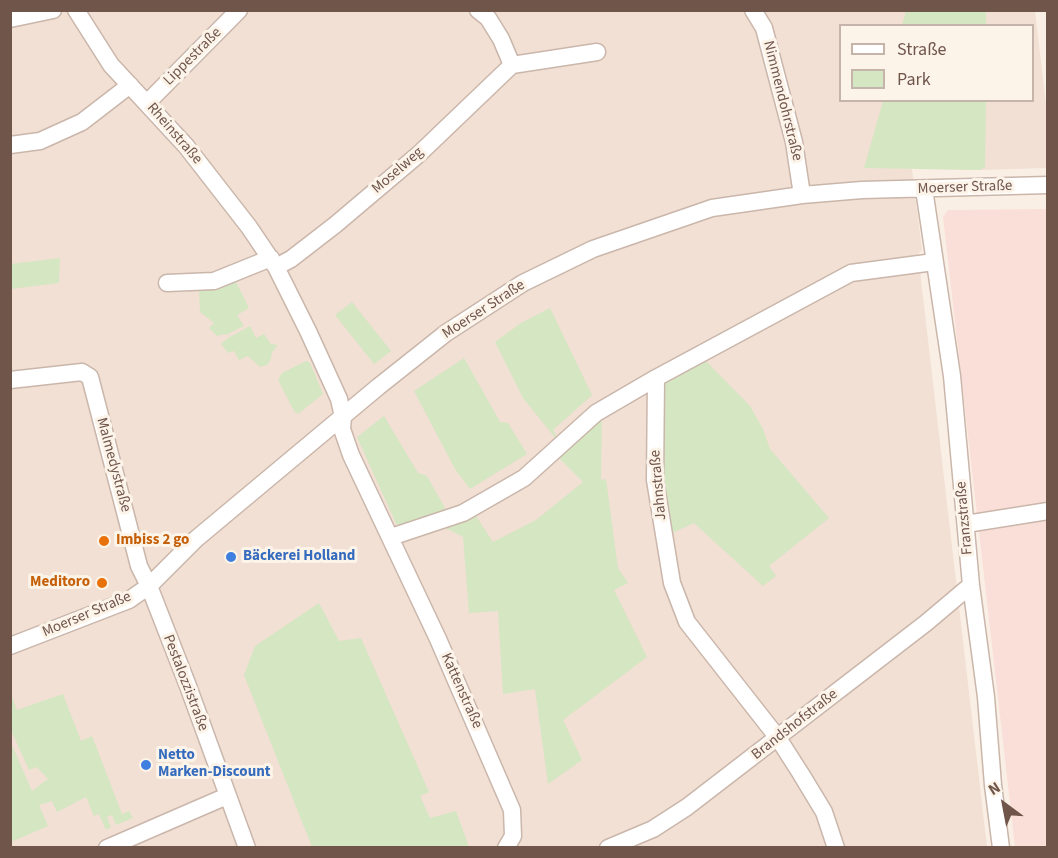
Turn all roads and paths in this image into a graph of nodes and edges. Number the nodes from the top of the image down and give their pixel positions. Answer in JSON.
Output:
{"nodes":[{"id":1,"x":53,"y":10,"type":"edge"},
{"id":2,"x":76,"y":10,"type":"edge"},
{"id":3,"x":239,"y":10,"type":"edge"},
{"id":4,"x":478,"y":10,"type":"edge"},
{"id":5,"x":753,"y":10,"type":"edge"},
{"id":6,"x":10,"y":19,"type":"edge"},
{"id":7,"x":597,"y":52,"type":"dead end"},
{"id":8,"x":512,"y":66,"type":"junction"},
{"id":9,"x":130,"y":85,"type":"junction"},
{"id":10,"x":147,"y":103,"type":"junction"},
{"id":11,"x":10,"y":145,"type":"edge"},
{"id":12,"x":1047,"y":185,"type":"edge"},
{"id":13,"x":924,"y":189,"type":"junction"},
{"id":14,"x":802,"y":195,"type":"junction"},
{"id":15,"x":274,"y":262,"type":"junction"},
{"id":16,"x":934,"y":262,"type":"junction"},
{"id":17,"x":167,"y":283,"type":"dead end"},
{"id":18,"x":656,"y":378,"type":"junction"},
{"id":19,"x":10,"y":380,"type":"edge"},
{"id":20,"x":343,"y":417,"type":"junction"},
{"id":21,"x":1047,"y":511,"type":"edge"},
{"id":22,"x":966,"y":524,"type":"junction"},
{"id":23,"x":391,"y":537,"type":"junction"},
{"id":24,"x":971,"y":585,"type":"junction"},
{"id":25,"x":149,"y":586,"type":"junction"},
{"id":26,"x":10,"y":646,"type":"edge"},
{"id":27,"x":778,"y":738,"type":"junction"},
{"id":28,"x":227,"y":796,"type":"junction"},
{"id":29,"x":107,"y":848,"type":"edge"},
{"id":30,"x":247,"y":848,"type":"edge"},
{"id":31,"x":507,"y":848,"type":"edge"},
{"id":32,"x":608,"y":848,"type":"edge"},
{"id":33,"x":836,"y":848,"type":"edge"},
{"id":34,"x":1001,"y":848,"type":"edge"}],
"edges":[{"from":1,"to":6,"type":"street"},
{"from":2,"to":9,"type":"street","name":"Rheinstraße"},
{"from":3,"to":10,"type":"street","name":"Lippestraße"},
{"from":4,"to":8,"type":"street"},
{"from":5,"to":14,"type":"street","name":"Nimmendohrstraße"},
{"from":7,"to":8,"type":"street"},
{"from":8,"to":15,"type":"street","name":"Moselweg"},
{"from":9,"to":10,"type":"street","name":"Rheinstraße"},
{"from":9,"to":11,"type":"street"},
{"from":10,"to":15,"type":"street","name":"Rheinstraße"},
{"from":12,"to":13,"type":"street","name":"Moerser Straße"},
{"from":13,"to":14,"type":"street","name":"Moerser Straße"},
{"from":13,"to":16,"type":"street","name":"Franzstraße"},
{"from":14,"to":20,"type":"street","name":"Moerser Straße"},
{"from":15,"to":17,"type":"street"},
{"from":15,"to":20,"type":"street","name":"Rheinstraße"},
{"from":16,"to":18,"type":"street"},
{"from":16,"to":22,"type":"street","name":"Franzstraße"},
{"from":18,"to":23,"type":"street"},
{"from":18,"to":27,"type":"street","name":"Jahnstraße"},
{"from":19,"to":25,"type":"street","name":"Malmedystraße"},
{"from":20,"to":23,"type":"street","name":"Kattenstraße"},
{"from":20,"to":25,"type":"street","name":"Moerser Straße"},
{"from":21,"to":22,"type":"street"},
{"from":22,"to":24,"type":"street","name":"Franzstraße"},
{"from":23,"to":31,"type":"street","name":"Kattenstraße"},
{"from":24,"to":27,"type":"street","name":"Brandshofstraße"},
{"from":24,"to":34,"type":"street","name":"Franzstraße"},
{"from":25,"to":26,"type":"street","name":"Moerser Straße"},
{"from":25,"to":28,"type":"street","name":"Pestalozzistraße"},
{"from":27,"to":32,"type":"street","name":"Brandshofstraße"},
{"from":27,"to":33,"type":"street","name":"Jahnstraße"},
{"from":28,"to":29,"type":"street"},
{"from":28,"to":30,"type":"street","name":"Pestalozzistraße"}]}
